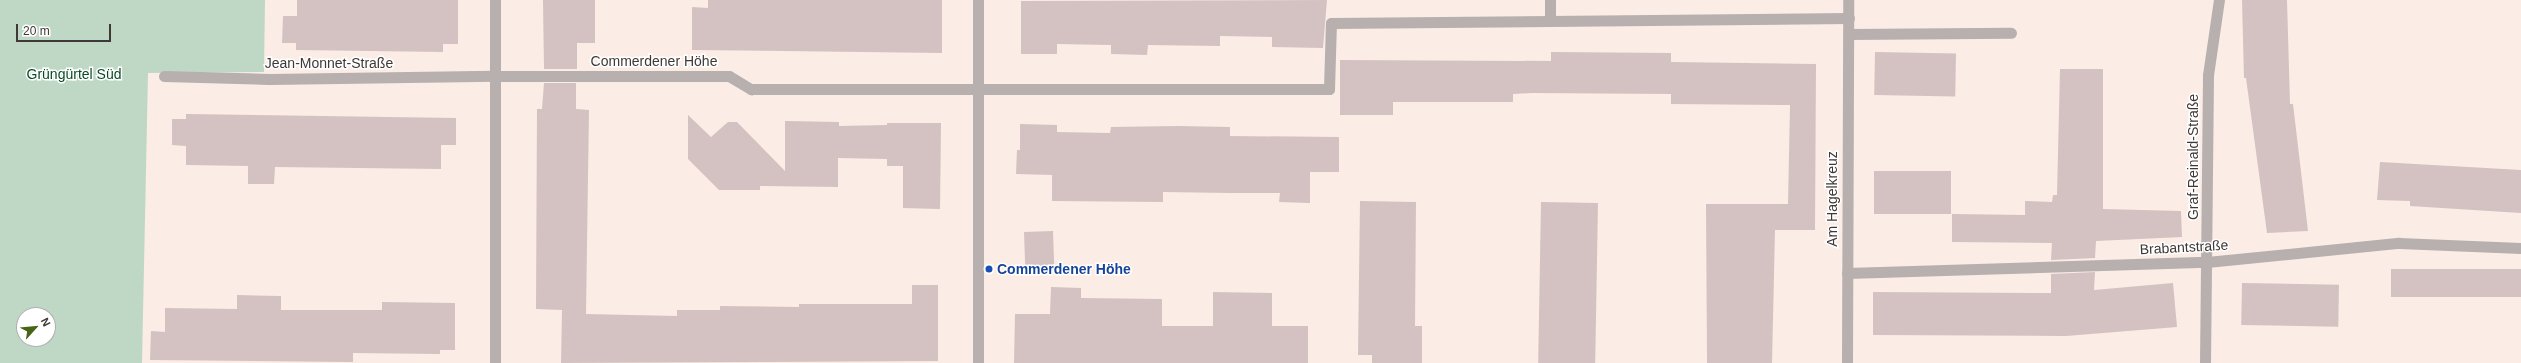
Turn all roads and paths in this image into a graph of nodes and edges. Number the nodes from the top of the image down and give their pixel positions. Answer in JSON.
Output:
{"nodes":[{"id":1,"x":495,"y":0,"type":"edge"},
{"id":2,"x":978,"y":0,"type":"edge"},
{"id":3,"x":1550,"y":0,"type":"edge"},
{"id":4,"x":1848,"y":0,"type":"edge"},
{"id":5,"x":2219,"y":0,"type":"edge"},
{"id":6,"x":1849,"y":18,"type":"junction"},
{"id":7,"x":1550,"y":21,"type":"junction"},
{"id":8,"x":2011,"y":33,"type":"dead end"},
{"id":9,"x":1849,"y":34,"type":"junction"},
{"id":10,"x":164,"y":76,"type":"dead end"},
{"id":11,"x":495,"y":76,"type":"junction"},
{"id":12,"x":977,"y":87,"type":"junction"},
{"id":13,"x":2521,"y":248,"type":"edge"},
{"id":14,"x":2207,"y":262,"type":"junction"},
{"id":15,"x":1847,"y":273,"type":"junction"},
{"id":16,"x":495,"y":363,"type":"edge"},
{"id":17,"x":978,"y":363,"type":"edge"},
{"id":18,"x":1847,"y":363,"type":"edge"},
{"id":19,"x":2205,"y":363,"type":"edge"}],
"edges":[{"from":1,"to":11,"type":"street"},
{"from":2,"to":12,"type":"street"},
{"from":3,"to":7,"type":"street"},
{"from":4,"to":6,"type":"street","name":"Am Hagelkreuz"},
{"from":5,"to":14,"type":"street","name":"Graf-Reinald-Straße"},
{"from":6,"to":7,"type":"street"},
{"from":6,"to":9,"type":"street","name":"Am Hagelkreuz"},
{"from":7,"to":12,"type":"street","name":"Commerdener Höhe"},
{"from":8,"to":9,"type":"street"},
{"from":9,"to":15,"type":"street","name":"Am Hagelkreuz"},
{"from":10,"to":11,"type":"street","name":"Jean-Monnet-Straße"},
{"from":11,"to":12,"type":"street","name":"Commerdener Höhe"},
{"from":11,"to":16,"type":"street"},
{"from":12,"to":17,"type":"street"},
{"from":13,"to":14,"type":"street","name":"Brabantstraße"},
{"from":14,"to":15,"type":"street","name":"Brabantstraße"},
{"from":14,"to":19,"type":"street","name":"Graf-Reinald-Straße"},
{"from":15,"to":18,"type":"street","name":"Am Hagelkreuz"}]}
